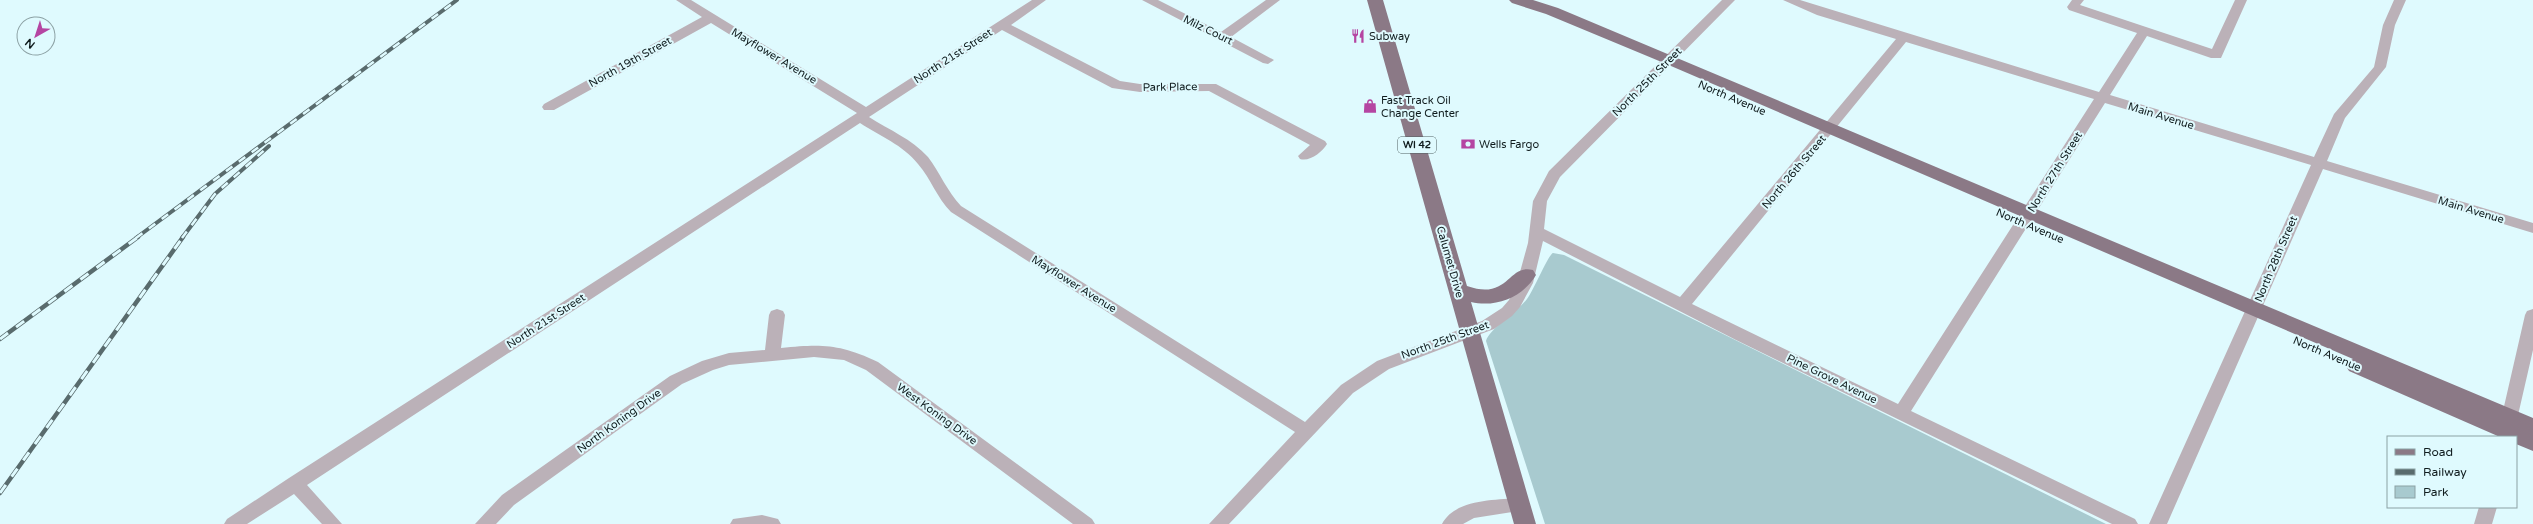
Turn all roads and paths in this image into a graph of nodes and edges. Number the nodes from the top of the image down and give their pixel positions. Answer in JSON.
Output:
{"nodes":[{"id":1,"x":682,"y":0,"type":"edge"},
{"id":2,"x":1040,"y":0,"type":"edge"},
{"id":3,"x":1148,"y":0,"type":"edge"},
{"id":4,"x":1274,"y":0,"type":"edge"},
{"id":5,"x":1375,"y":0,"type":"edge"},
{"id":6,"x":1729,"y":0,"type":"edge"},
{"id":7,"x":1789,"y":0,"type":"edge"},
{"id":8,"x":2241,"y":0,"type":"edge"},
{"id":9,"x":2400,"y":0,"type":"edge"},
{"id":10,"x":1527,"y":2,"type":"edge"},
{"id":11,"x":2075,"y":3,"type":"edge"},
{"id":12,"x":710,"y":18,"type":"junction"},
{"id":13,"x":1002,"y":25,"type":"junction"},
{"id":14,"x":2144,"y":31,"type":"junction"},
{"id":15,"x":1222,"y":37,"type":"junction"},
{"id":16,"x":1903,"y":38,"type":"junction"},
{"id":17,"x":1268,"y":60,"type":"dead end"},
{"id":18,"x":1666,"y":64,"type":"junction"},
{"id":19,"x":2100,"y":98,"type":"junction"},
{"id":20,"x":549,"y":107,"type":"dead end"},
{"id":21,"x":863,"y":115,"type":"junction"},
{"id":22,"x":1827,"y":132,"type":"junction"},
{"id":23,"x":1305,"y":156,"type":"dead end"},
{"id":24,"x":2317,"y":163,"type":"junction"},
{"id":25,"x":2027,"y":218,"type":"junction"},
{"id":26,"x":2533,"y":228,"type":"edge"},
{"id":27,"x":1536,"y":230,"type":"junction"},
{"id":28,"x":1526,"y":275,"type":"junction"},
{"id":29,"x":1459,"y":291,"type":"junction"},
{"id":30,"x":1682,"y":305,"type":"junction"},
{"id":31,"x":2252,"y":314,"type":"junction"},
{"id":32,"x":2533,"y":314,"type":"edge"},
{"id":33,"x":777,"y":315,"type":"dead end"},
{"id":34,"x":1470,"y":332,"type":"junction"},
{"id":35,"x":772,"y":355,"type":"junction"},
{"id":36,"x":1901,"y":413,"type":"junction"},
{"id":37,"x":2533,"y":427,"type":"edge"},
{"id":38,"x":2507,"y":428,"type":"edge"},
{"id":39,"x":1306,"y":431,"type":"junction"},
{"id":40,"x":2533,"y":442,"type":"edge"},
{"id":41,"x":295,"y":483,"type":"junction"},
{"id":42,"x":2488,"y":508,"type":"edge"},
{"id":43,"x":1522,"y":515,"type":"edge"},
{"id":44,"x":233,"y":524,"type":"edge"},
{"id":45,"x":333,"y":524,"type":"edge"},
{"id":46,"x":484,"y":524,"type":"edge"},
{"id":47,"x":739,"y":524,"type":"edge"},
{"id":48,"x":772,"y":524,"type":"edge"},
{"id":49,"x":1086,"y":524,"type":"edge"},
{"id":50,"x":1218,"y":524,"type":"edge"},
{"id":51,"x":1451,"y":524,"type":"edge"},
{"id":52,"x":2129,"y":524,"type":"edge"},
{"id":53,"x":2158,"y":524,"type":"edge"},
{"id":54,"x":2483,"y":524,"type":"edge"}],
"edges":[{"from":1,"to":12,"type":"street","name":"Mayflower Avenue"},
{"from":2,"to":13,"type":"street","name":"North 21st Street"},
{"from":3,"to":15,"type":"street","name":"Milz Court"},
{"from":4,"to":15,"type":"street"},
{"from":5,"to":29,"type":"main road","name":"Calumet Drive","number":"WI 42"},
{"from":6,"to":18,"type":"street","name":"North 25th Street"},
{"from":7,"to":16,"type":"street","name":"Main Avenue"},
{"from":8,"to":14,"type":"street"},
{"from":9,"to":24,"type":"street","name":"North 28th Street"},
{"from":10,"to":18,"type":"main road","name":"North Avenue"},
{"from":11,"to":14,"type":"street"},
{"from":12,"to":20,"type":"street","name":"North 19th Street"},
{"from":12,"to":21,"type":"street","name":"Mayflower Avenue"},
{"from":13,"to":21,"type":"street","name":"North 21st Street"},
{"from":13,"to":23,"type":"street","name":"Park Place"},
{"from":14,"to":19,"type":"street","name":"North 27th Street"},
{"from":15,"to":17,"type":"street","name":"Milz Court"},
{"from":16,"to":19,"type":"street","name":"Main Avenue"},
{"from":16,"to":22,"type":"street","name":"North 26th Street"},
{"from":18,"to":22,"type":"main road","name":"North Avenue"},
{"from":18,"to":27,"type":"street","name":"North 25th Street"},
{"from":19,"to":24,"type":"street","name":"Main Avenue"},
{"from":19,"to":25,"type":"street","name":"North 27th Street"},
{"from":21,"to":39,"type":"street","name":"Mayflower Avenue"},
{"from":21,"to":41,"type":"street","name":"North 21st Street"},
{"from":22,"to":25,"type":"main road","name":"North Avenue"},
{"from":22,"to":30,"type":"street","name":"North 26th Street"},
{"from":24,"to":26,"type":"street","name":"Main Avenue"},
{"from":24,"to":31,"type":"street","name":"North 28th Street"},
{"from":25,"to":31,"type":"main road","name":"North Avenue"},
{"from":25,"to":36,"type":"street","name":"North 27th Street"},
{"from":27,"to":28,"type":"street","name":"North 25th Street"},
{"from":27,"to":30,"type":"street","name":"Pine Grove Avenue"},
{"from":28,"to":29,"type":"main road"},
{"from":28,"to":34,"type":"street","name":"North 25th Street"},
{"from":29,"to":34,"type":"main road","name":"Calumet Drive","number":"WI 42"},
{"from":30,"to":36,"type":"street","name":"Pine Grove Avenue"},
{"from":31,"to":38,"type":"main road","name":"North Avenue"},
{"from":31,"to":53,"type":"street","name":"North 28th Street"},
{"from":32,"to":38,"type":"street"},
{"from":33,"to":35,"type":"street"},
{"from":34,"to":39,"type":"street","name":"North 25th Street"},
{"from":34,"to":43,"type":"main road","name":"Calumet Drive","number":"WI 42"},
{"from":35,"to":46,"type":"street","name":"North Koning Drive"},
{"from":35,"to":49,"type":"street","name":"West Koning Drive"},
{"from":36,"to":52,"type":"street","name":"Pine Grove Avenue"},
{"from":37,"to":38,"type":"main road","name":"North Avenue"},
{"from":38,"to":40,"type":"main road","name":"North Avenue"},
{"from":39,"to":50,"type":"street","name":"North 25th Street"},
{"from":41,"to":44,"type":"street","name":"North 21st Street"},
{"from":41,"to":45,"type":"street"},
{"from":42,"to":54,"type":"street"},
{"from":43,"to":51,"type":"street"},
{"from":47,"to":48,"type":"street"}]}
